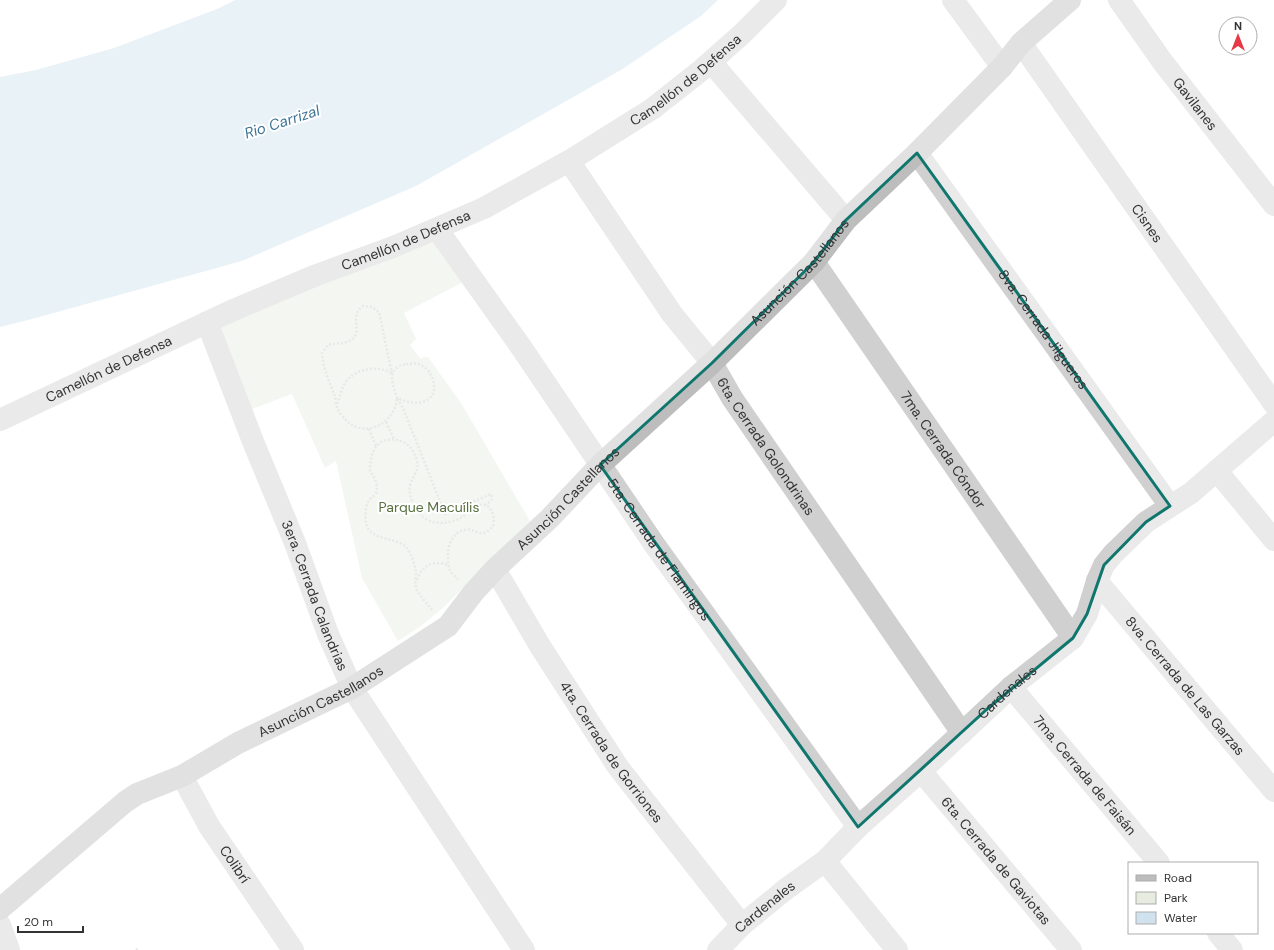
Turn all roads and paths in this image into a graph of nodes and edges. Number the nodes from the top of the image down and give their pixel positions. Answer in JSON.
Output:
{"nodes":[{"id":1,"x":776,"y":0,"type":"edge"},
{"id":2,"x":953,"y":0,"type":"edge"},
{"id":3,"x":1070,"y":0,"type":"edge"},
{"id":4,"x":1119,"y":0,"type":"edge"},
{"id":5,"x":1021,"y":43,"type":"junction"},
{"id":6,"x":711,"y":62,"type":"junction"},
{"id":7,"x":1002,"y":67,"type":"junction"},
{"id":8,"x":917,"y":153,"type":"junction"},
{"id":9,"x":569,"y":161,"type":"junction"},
{"id":10,"x":1274,"y":205,"type":"edge"},
{"id":11,"x":846,"y":220,"type":"junction"},
{"id":12,"x":437,"y":229,"type":"junction"},
{"id":13,"x":814,"y":262,"type":"junction"},
{"id":14,"x":207,"y":322,"type":"junction"},
{"id":15,"x":712,"y":363,"type":"junction"},
{"id":16,"x":392,"y":374,"type":"junction"},
{"id":17,"x":397,"y":398,"type":"junction"},
{"id":18,"x":337,"y":404,"type":"junction"},
{"id":19,"x":1274,"y":404,"type":"edge"},
{"id":20,"x":0,"y":420,"type":"edge"},
{"id":21,"x":1274,"y":421,"type":"edge"},
{"id":22,"x":386,"y":422,"type":"junction"},
{"id":23,"x":369,"y":428,"type":"junction"},
{"id":24,"x":395,"y":440,"type":"junction"},
{"id":25,"x":376,"y":446,"type":"junction"},
{"id":26,"x":600,"y":465,"type":"junction"},
{"id":27,"x":1217,"y":470,"type":"junction"},
{"id":28,"x":485,"y":505,"type":"junction"},
{"id":29,"x":1170,"y":506,"type":"junction"},
{"id":30,"x":1274,"y":540,"type":"edge"},
{"id":31,"x":448,"y":565,"type":"junction"},
{"id":32,"x":495,"y":568,"type":"junction"},
{"id":33,"x":1097,"y":581,"type":"junction"},
{"id":34,"x":416,"y":584,"type":"junction"},
{"id":35,"x":473,"y":593,"type":"junction"},
{"id":36,"x":448,"y":626,"type":"junction"},
{"id":37,"x":1073,"y":638,"type":"junction"},
{"id":38,"x":1012,"y":687,"type":"junction"},
{"id":39,"x":352,"y":688,"type":"junction"},
{"id":40,"x":962,"y":733,"type":"junction"},
{"id":41,"x":921,"y":771,"type":"junction"},
{"id":42,"x":182,"y":776,"type":"junction"},
{"id":43,"x":1274,"y":791,"type":"edge"},
{"id":44,"x":858,"y":827,"type":"junction"},
{"id":45,"x":825,"y":861,"type":"junction"},
{"id":46,"x":1158,"y":862,"type":"edge"},
{"id":47,"x":0,"y":909,"type":"edge"},
{"id":48,"x":0,"y":925,"type":"edge"},
{"id":49,"x":742,"y":925,"type":"junction"},
{"id":50,"x":1219,"y":934,"type":"edge"},
{"id":51,"x":721,"y":949,"type":"edge"},
{"id":52,"x":9,"y":950,"type":"edge"},
{"id":53,"x":293,"y":950,"type":"edge"},
{"id":54,"x":524,"y":950,"type":"edge"},
{"id":55,"x":897,"y":950,"type":"edge"},
{"id":56,"x":1071,"y":950,"type":"edge"},
{"id":57,"x":1232,"y":950,"type":"edge"}],
"edges":[{"from":1,"to":6,"type":"street","name":"Camellón de Defensa"},
{"from":2,"to":7,"type":"street"},
{"from":3,"to":5,"type":"street","name":"Asunción Castellanos"},
{"from":4,"to":10,"type":"street","name":"Gavilanes"},
{"from":5,"to":7,"type":"street","name":"Asunción Castellanos"},
{"from":5,"to":19,"type":"street","name":"Cisnes"},
{"from":6,"to":9,"type":"street","name":"Camellón de Defensa"},
{"from":6,"to":11,"type":"street"},
{"from":7,"to":8,"type":"street","name":"Asunción Castellanos"},
{"from":8,"to":11,"type":"street","name":"Asunción Castellanos"},
{"from":8,"to":29,"type":"street","name":"8va. Cerrada Jilgueros"},
{"from":9,"to":12,"type":"street","name":"Camellón de Defensa"},
{"from":9,"to":15,"type":"street","name":"6ta. Cerrada Golondrinas"},
{"from":11,"to":13,"type":"street","name":"Asunción Castellanos"},
{"from":12,"to":14,"type":"street","name":"Camellón de Defensa"},
{"from":12,"to":26,"type":"street","name":"5ta. Cerrada de Flamingos"},
{"from":13,"to":15,"type":"street","name":"Asunción Castellanos"},
{"from":13,"to":37,"type":"street","name":"7ma. Cerrada Cóndor"},
{"from":14,"to":20,"type":"street","name":"Camellón de Defensa"},
{"from":14,"to":39,"type":"street","name":"3era. Cerrada Calandrias"},
{"from":15,"to":26,"type":"street","name":"Asunción Castellanos"},
{"from":15,"to":40,"type":"street","name":"6ta. Cerrada Golondrinas"},
{"from":16,"to":17,"type":"path"},
{"from":16,"to":17,"type":"path"},
{"from":16,"to":18,"type":"path"},
{"from":16,"to":18,"type":"path"},
{"from":17,"to":22,"type":"path"},
{"from":17,"to":28,"type":"path"},
{"from":18,"to":23,"type":"path"},
{"from":21,"to":27,"type":"street","name":"Cardenales"},
{"from":22,"to":23,"type":"path"},
{"from":22,"to":24,"type":"path"},
{"from":23,"to":25,"type":"path"},
{"from":24,"to":25,"type":"path"},
{"from":24,"to":28,"type":"path"},
{"from":25,"to":34,"type":"path"},
{"from":26,"to":32,"type":"street","name":"Asunción Castellanos"},
{"from":26,"to":44,"type":"street","name":"5ta. Cerrada de Flamingos"},
{"from":27,"to":29,"type":"street","name":"Cardenales"},
{"from":27,"to":30,"type":"street"},
{"from":28,"to":31,"type":"path"},
{"from":29,"to":33,"type":"street","name":"Cardenales"},
{"from":31,"to":34,"type":"path"},
{"from":31,"to":35,"type":"path"},
{"from":32,"to":35,"type":"street","name":"Asunción Castellanos"},
{"from":32,"to":49,"type":"street","name":"4ta. Cerrada de Gorriones"},
{"from":33,"to":37,"type":"street","name":"Cardenales"},
{"from":33,"to":43,"type":"street","name":"8va. Cerrada de Las Garzas"},
{"from":34,"to":36,"type":"path"},
{"from":35,"to":36,"type":"street","name":"Asunción Castellanos"},
{"from":36,"to":39,"type":"street","name":"Asunción Castellanos"},
{"from":37,"to":38,"type":"street","name":"Cardenales"},
{"from":38,"to":40,"type":"street","name":"Cardenales"},
{"from":38,"to":46,"type":"street","name":"7ma. Cerrada de Faisán"},
{"from":39,"to":42,"type":"street","name":"Asunción Castellanos"},
{"from":39,"to":54,"type":"street","name":"3era. Cerrada Calandrias"},
{"from":40,"to":41,"type":"street","name":"Cardenales"},
{"from":41,"to":44,"type":"street","name":"Cardenales"},
{"from":41,"to":56,"type":"street","name":"6ta. Cerrada de Gaviotas"},
{"from":42,"to":47,"type":"street","name":"Asunción Castellanos"},
{"from":42,"to":53,"type":"street","name":"Colibrí"},
{"from":44,"to":45,"type":"street","name":"Cardenales"},
{"from":45,"to":49,"type":"street","name":"Cardenales"},
{"from":45,"to":55,"type":"street"},
{"from":48,"to":52,"type":"street"},
{"from":49,"to":51,"type":"street","name":"Cardenales"},
{"from":50,"to":57,"type":"street"}]}
